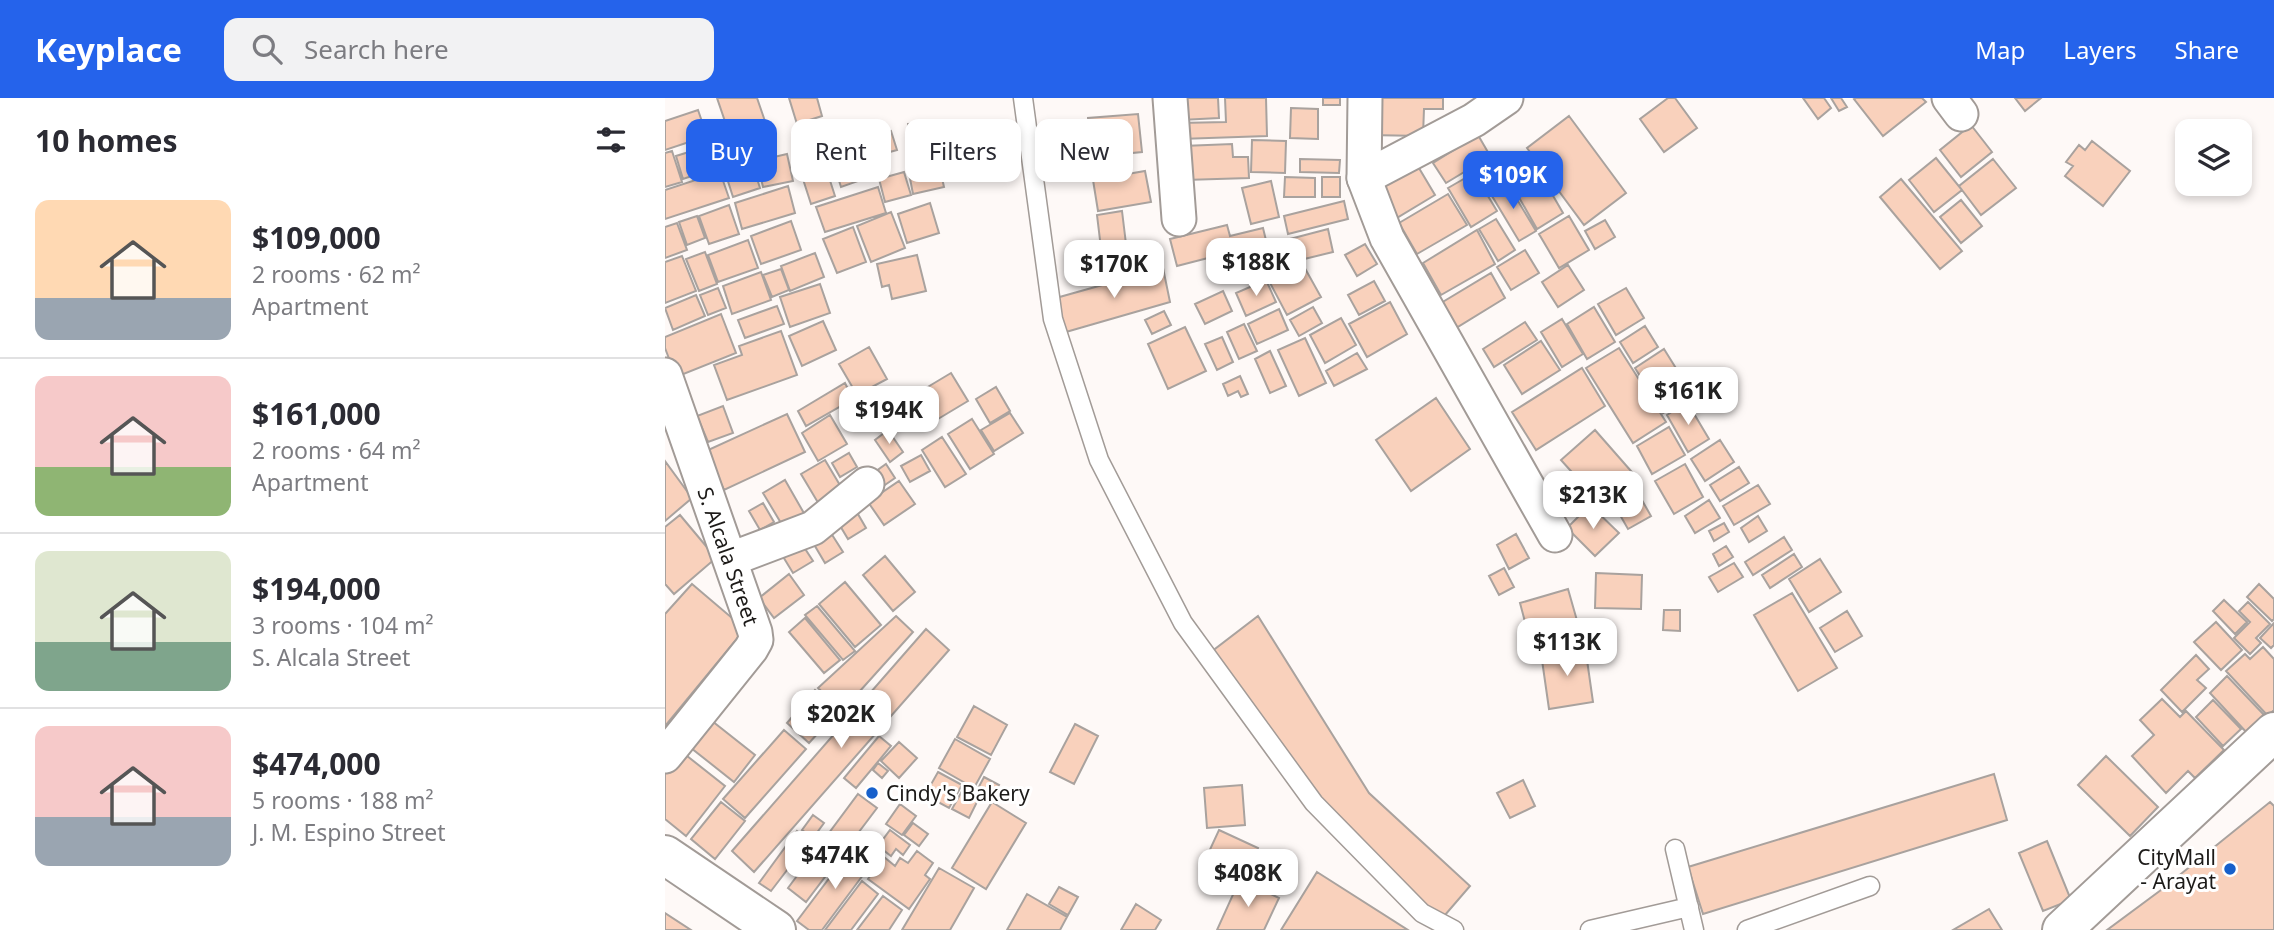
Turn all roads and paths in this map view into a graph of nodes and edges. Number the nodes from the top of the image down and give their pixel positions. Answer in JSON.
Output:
{"nodes":[{"id":1,"x":1023,"y":98,"type":"edge"},
{"id":2,"x":1170,"y":98,"type":"edge"},
{"id":3,"x":1365,"y":98,"type":"edge"},
{"id":4,"x":1506,"y":98,"type":"edge"},
{"id":5,"x":1364,"y":178,"type":"junction"},
{"id":6,"x":1179,"y":219,"type":"dead end"},
{"id":7,"x":665,"y":375,"type":"edge"},
{"id":8,"x":867,"y":484,"type":"dead end"},
{"id":9,"x":1555,"y":536,"type":"dead end"},
{"id":10,"x":730,"y":559,"type":"junction"},
{"id":11,"x":2274,"y":732,"type":"edge"},
{"id":12,"x":665,"y":756,"type":"edge"},
{"id":13,"x":1675,"y":849,"type":"dead end"},
{"id":14,"x":665,"y":855,"type":"edge"},
{"id":15,"x":1870,"y":886,"type":"dead end"},
{"id":16,"x":1689,"y":907,"type":"junction"},
{"id":17,"x":776,"y":930,"type":"edge"},
{"id":18,"x":1454,"y":930,"type":"edge"},
{"id":19,"x":1590,"y":930,"type":"edge"},
{"id":20,"x":1694,"y":930,"type":"edge"},
{"id":21,"x":1747,"y":930,"type":"edge"},
{"id":22,"x":2062,"y":930,"type":"edge"}],
"edges":[{"from":1,"to":18,"type":"lane"},
{"from":2,"to":6,"type":"street"},
{"from":3,"to":5,"type":"street"},
{"from":4,"to":5,"type":"street"},
{"from":5,"to":9,"type":"street"},
{"from":7,"to":10,"type":"street","name":"S. Alcala Street"},
{"from":8,"to":10,"type":"street"},
{"from":10,"to":12,"type":"street","name":"S. Alcala Street"},
{"from":11,"to":22,"type":"main road"},
{"from":13,"to":16,"type":"lane"},
{"from":14,"to":17,"type":"main road"},
{"from":15,"to":21,"type":"lane"},
{"from":16,"to":19,"type":"lane"},
{"from":16,"to":20,"type":"lane"}]}
